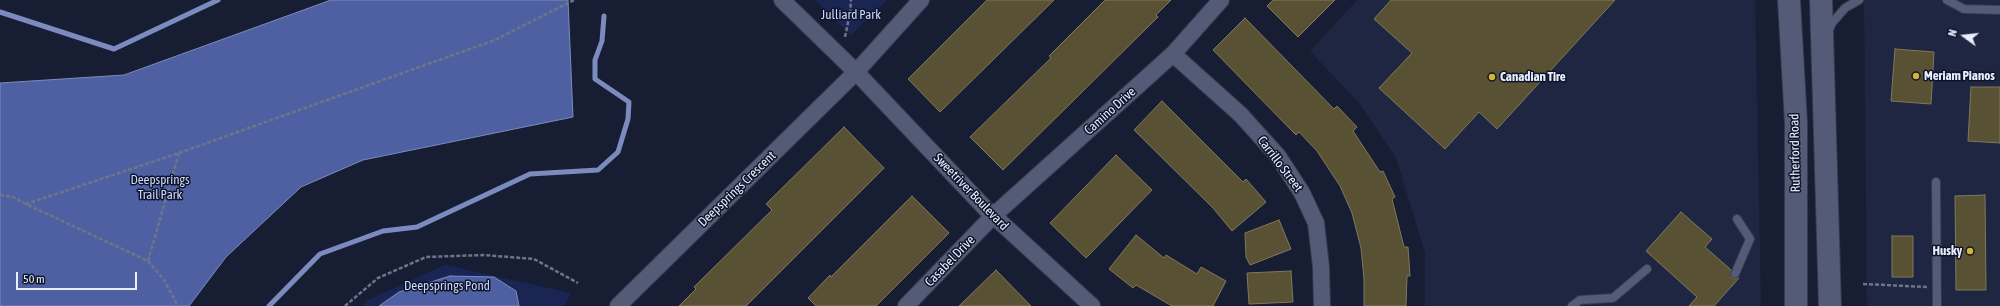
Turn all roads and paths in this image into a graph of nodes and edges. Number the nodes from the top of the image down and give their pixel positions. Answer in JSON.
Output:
{"nodes":[{"id":1,"x":574,"y":0,"type":"edge"},
{"id":2,"x":782,"y":0,"type":"edge"},
{"id":3,"x":851,"y":0,"type":"edge"},
{"id":4,"x":921,"y":0,"type":"edge"},
{"id":5,"x":1221,"y":0,"type":"edge"},
{"id":6,"x":1789,"y":0,"type":"edge"},
{"id":7,"x":1821,"y":0,"type":"edge"},
{"id":8,"x":1859,"y":0,"type":"edge"},
{"id":9,"x":1947,"y":0,"type":"edge"},
{"id":10,"x":2000,"y":10,"type":"edge"},
{"id":11,"x":845,"y":37,"type":"dead end"},
{"id":12,"x":1824,"y":40,"type":"junction"},
{"id":13,"x":1173,"y":54,"type":"junction"},
{"id":14,"x":856,"y":72,"type":"junction"},
{"id":15,"x":179,"y":153,"type":"junction"},
{"id":16,"x":1936,"y":182,"type":"dead end"},
{"id":17,"x":0,"y":194,"type":"edge"},
{"id":18,"x":26,"y":204,"type":"junction"},
{"id":19,"x":993,"y":216,"type":"junction"},
{"id":20,"x":1737,"y":219,"type":"dead end"},
{"id":21,"x":148,"y":261,"type":"junction"},
{"id":22,"x":1647,"y":269,"type":"dead end"},
{"id":23,"x":1735,"y":274,"type":"dead end"},
{"id":24,"x":578,"y":283,"type":"dead end"},
{"id":25,"x":1863,"y":284,"type":"dead end"},
{"id":26,"x":1936,"y":287,"type":"junction"},
{"id":27,"x":178,"y":306,"type":"edge"},
{"id":28,"x":345,"y":306,"type":"edge"},
{"id":29,"x":618,"y":306,"type":"edge"},
{"id":30,"x":906,"y":306,"type":"edge"},
{"id":31,"x":1092,"y":306,"type":"edge"},
{"id":32,"x":1322,"y":306,"type":"edge"},
{"id":33,"x":1572,"y":306,"type":"edge"},
{"id":34,"x":1796,"y":306,"type":"edge"},
{"id":35,"x":1830,"y":306,"type":"edge"},
{"id":36,"x":1937,"y":306,"type":"edge"}],
"edges":[{"from":1,"to":15,"type":"path"},
{"from":2,"to":14,"type":"street","name":"Sweetriver Boulevard"},
{"from":3,"to":11,"type":"path"},
{"from":4,"to":14,"type":"street","name":"Deepsprings Crescent"},
{"from":5,"to":13,"type":"street","name":"Camino Drive"},
{"from":6,"to":34,"type":"main road","name":"Rutherford Road"},
{"from":7,"to":12,"type":"main road"},
{"from":8,"to":12,"type":"lane"},
{"from":9,"to":10,"type":"lane"},
{"from":12,"to":35,"type":"main road"},
{"from":13,"to":19,"type":"street","name":"Camino Drive"},
{"from":13,"to":32,"type":"street","name":"Carrillo Street"},
{"from":14,"to":19,"type":"street","name":"Sweetriver Boulevard"},
{"from":14,"to":29,"type":"street","name":"Deepsprings Crescent"},
{"from":15,"to":18,"type":"path"},
{"from":15,"to":21,"type":"path"},
{"from":16,"to":26,"type":"lane"},
{"from":17,"to":18,"type":"path"},
{"from":18,"to":21,"type":"path"},
{"from":19,"to":30,"type":"street","name":"Casabel Drive"},
{"from":19,"to":31,"type":"street","name":"Sweetriver Boulevard"},
{"from":20,"to":23,"type":"lane"},
{"from":21,"to":27,"type":"path"},
{"from":22,"to":33,"type":"lane"},
{"from":24,"to":28,"type":"path"},
{"from":25,"to":26,"type":"path"},
{"from":26,"to":36,"type":"lane"}]}
